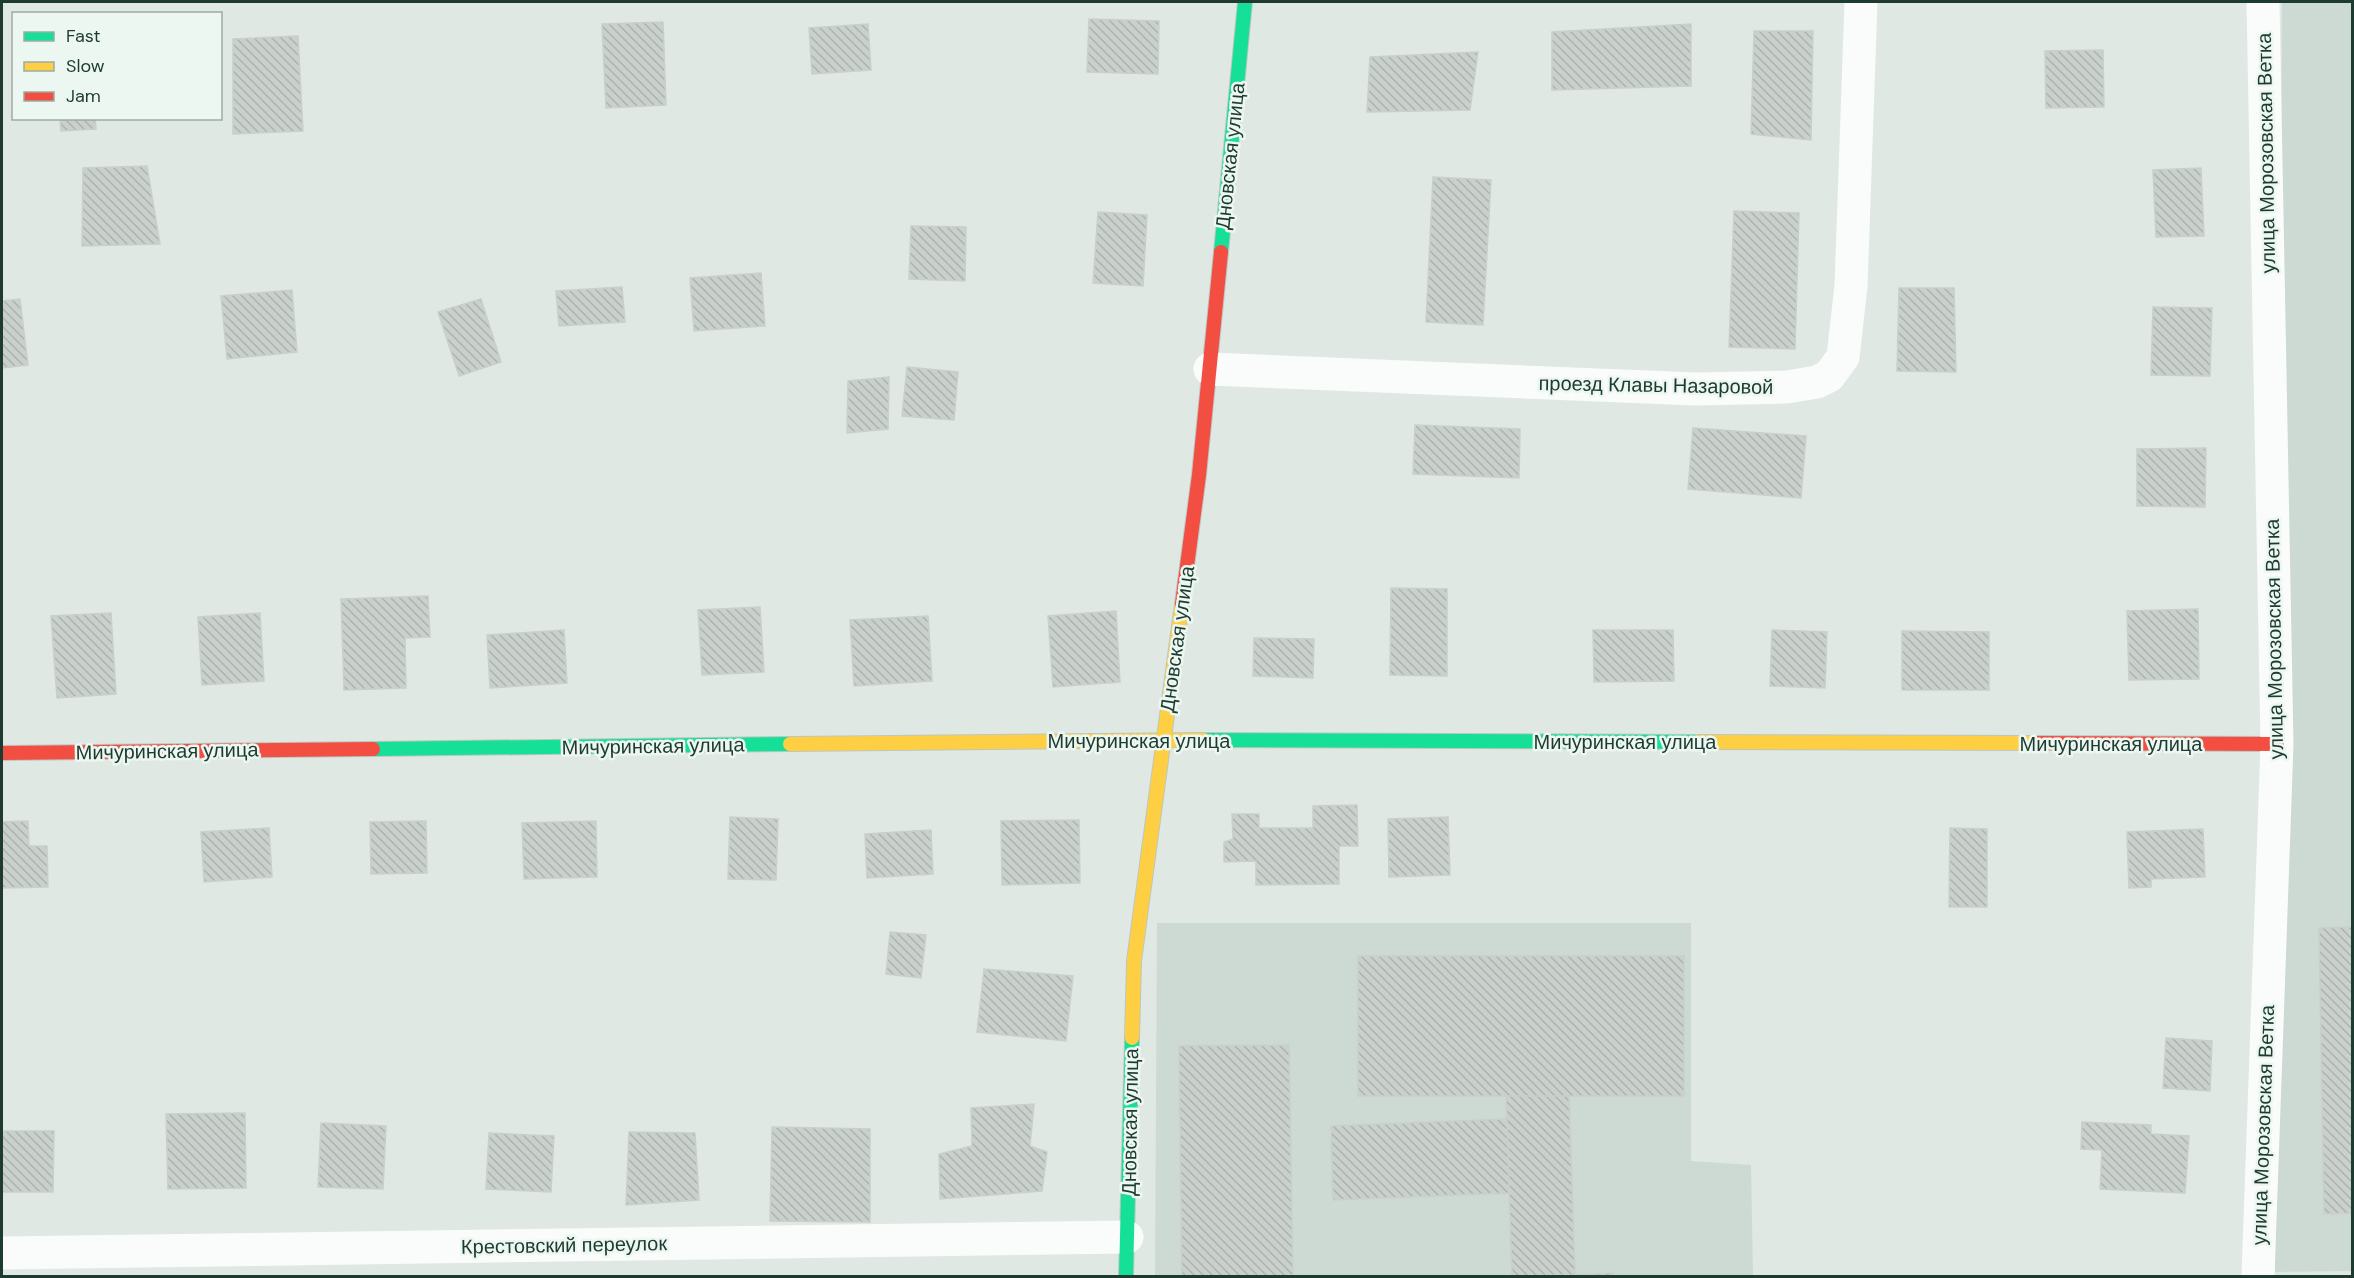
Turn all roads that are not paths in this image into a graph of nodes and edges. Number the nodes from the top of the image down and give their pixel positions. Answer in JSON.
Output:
{"nodes":[{"id":1,"x":1245,"y":2,"type":"edge"},
{"id":2,"x":1861,"y":2,"type":"edge"},
{"id":3,"x":2263,"y":2,"type":"edge"},
{"id":4,"x":1210,"y":369,"type":"junction"},
{"id":5,"x":1164,"y":740,"type":"junction"},
{"id":6,"x":2277,"y":744,"type":"junction"},
{"id":7,"x":2,"y":753,"type":"edge"},
{"id":8,"x":1127,"y":1237,"type":"junction"},
{"id":9,"x":2,"y":1253,"type":"edge"},
{"id":10,"x":1126,"y":1276,"type":"edge"},
{"id":11,"x":2258,"y":1276,"type":"edge"}],
"edges":[{"from":1,"to":4,"type":"street","name":"Дновская улица"},
{"from":2,"to":4,"type":"street","name":"проезд Клавы Назаровой"},
{"from":3,"to":6,"type":"street","name":"улица Морозовская Ветка"},
{"from":4,"to":5,"type":"street","name":"Дновская улица"},
{"from":5,"to":6,"type":"street","name":"Мичуринская улица"},
{"from":5,"to":7,"type":"street","name":"Мичуринская улица"},
{"from":5,"to":8,"type":"street","name":"Дновская улица"},
{"from":6,"to":11,"type":"street","name":"улица Морозовская Ветка"},
{"from":8,"to":9,"type":"street","name":"Крестовский переулок"},
{"from":8,"to":10,"type":"street","name":"Дновская улица"}]}
